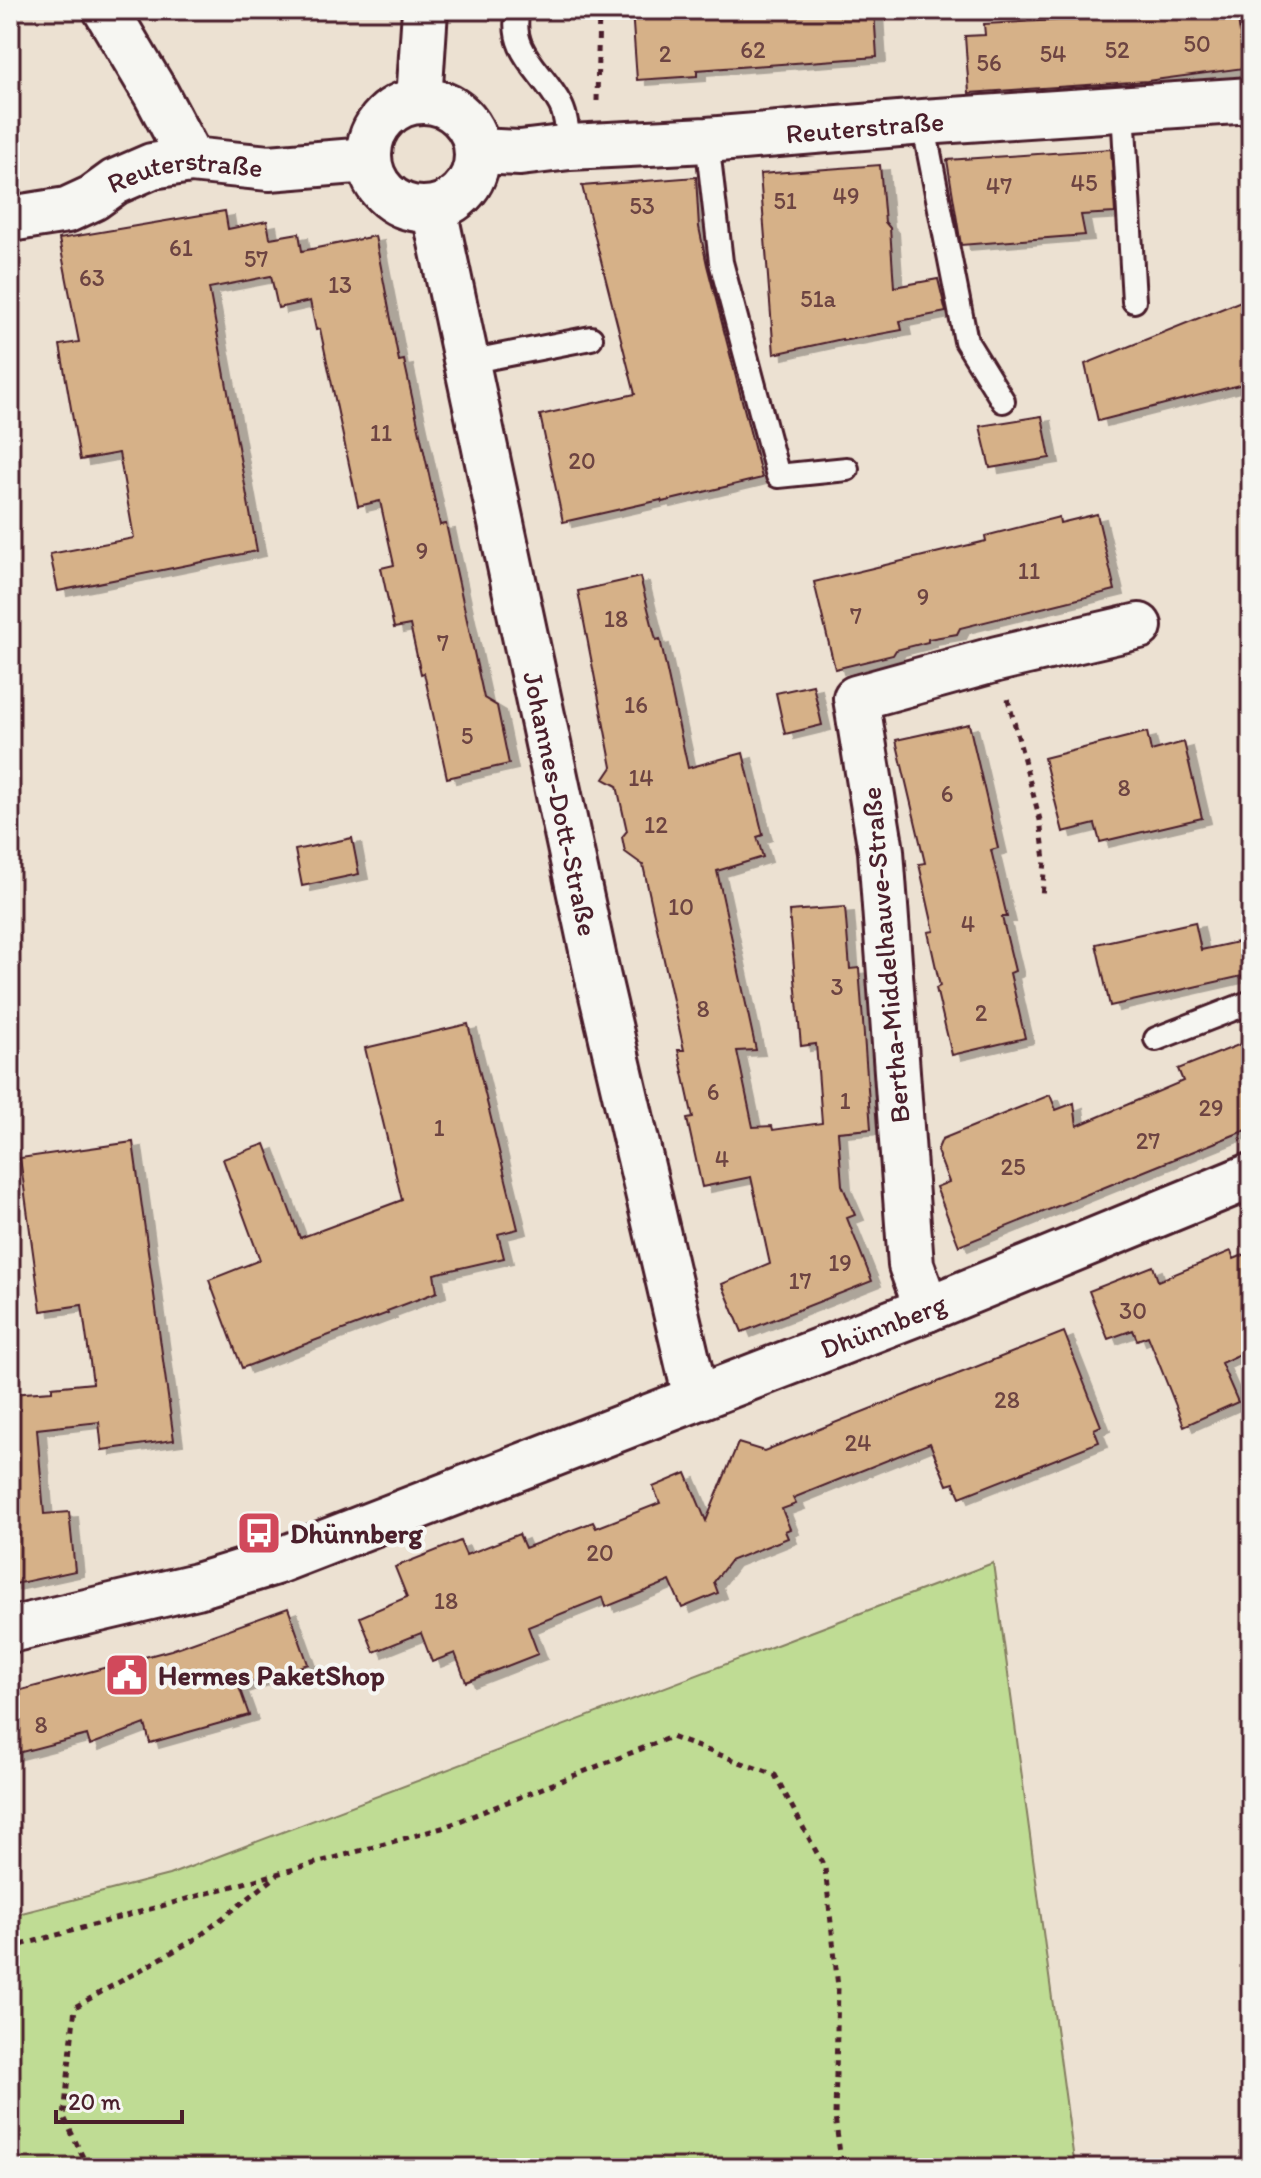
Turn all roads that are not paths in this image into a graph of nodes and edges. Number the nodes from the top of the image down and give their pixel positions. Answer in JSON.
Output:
{"nodes":[{"id":1,"x":106,"y":10,"type":"edge"},
{"id":2,"x":425,"y":10,"type":"edge"},
{"id":3,"x":518,"y":10,"type":"edge"},
{"id":4,"x":1251,"y":100,"type":"edge"},
{"id":5,"x":419,"y":101,"type":"junction"},
{"id":6,"x":1123,"y":109,"type":"junction"},
{"id":7,"x":923,"y":122,"type":"junction"},
{"id":8,"x":707,"y":140,"type":"junction"},
{"id":9,"x":583,"y":146,"type":"junction"},
{"id":10,"x":478,"y":151,"type":"junction"},
{"id":11,"x":191,"y":160,"type":"junction"},
{"id":12,"x":368,"y":160,"type":"junction"},
{"id":13,"x":434,"y":209,"type":"junction"},
{"id":14,"x":10,"y":219,"type":"edge"},
{"id":15,"x":1134,"y":301,"type":"dead end"},
{"id":16,"x":591,"y":338,"type":"dead end"},
{"id":17,"x":468,"y":362,"type":"junction"},
{"id":18,"x":1003,"y":401,"type":"dead end"},
{"id":19,"x":847,"y":469,"type":"dead end"},
{"id":20,"x":1139,"y":626,"type":"dead end"},
{"id":21,"x":1251,"y":1002,"type":"edge"},
{"id":22,"x":1156,"y":1039,"type":"dead end"},
{"id":23,"x":1251,"y":1176,"type":"edge"},
{"id":24,"x":927,"y":1309,"type":"junction"},
{"id":25,"x":696,"y":1398,"type":"junction"},
{"id":26,"x":10,"y":1630,"type":"edge"}],
"edges":[{"from":1,"to":11,"type":"street"},
{"from":2,"to":5,"type":"street"},
{"from":3,"to":9,"type":"lane"},
{"from":4,"to":6,"type":"street","name":"Reuterstraße"},
{"from":5,"to":10,"type":"street"},
{"from":5,"to":12,"type":"street"},
{"from":6,"to":7,"type":"street","name":"Reuterstraße"},
{"from":6,"to":15,"type":"lane"},
{"from":7,"to":8,"type":"street","name":"Reuterstraße"},
{"from":7,"to":18,"type":"lane"},
{"from":8,"to":9,"type":"street","name":"Reuterstraße"},
{"from":8,"to":19,"type":"lane"},
{"from":9,"to":10,"type":"street","name":"Reuterstraße"},
{"from":10,"to":13,"type":"street"},
{"from":11,"to":12,"type":"street","name":"Reuterstraße"},
{"from":11,"to":14,"type":"street","name":"Reuterstraße"},
{"from":12,"to":13,"type":"street"},
{"from":13,"to":17,"type":"street","name":"Johannes-Dott-Straße"},
{"from":16,"to":17,"type":"lane"},
{"from":17,"to":25,"type":"street","name":"Johannes-Dott-Straße"},
{"from":20,"to":24,"type":"street","name":"Bertha-Middelhauve-Straße"},
{"from":21,"to":22,"type":"lane"},
{"from":23,"to":24,"type":"street","name":"Dhünnberg"},
{"from":24,"to":25,"type":"street","name":"Dhünnberg"},
{"from":25,"to":26,"type":"street","name":"Dhünnberg"}]}
